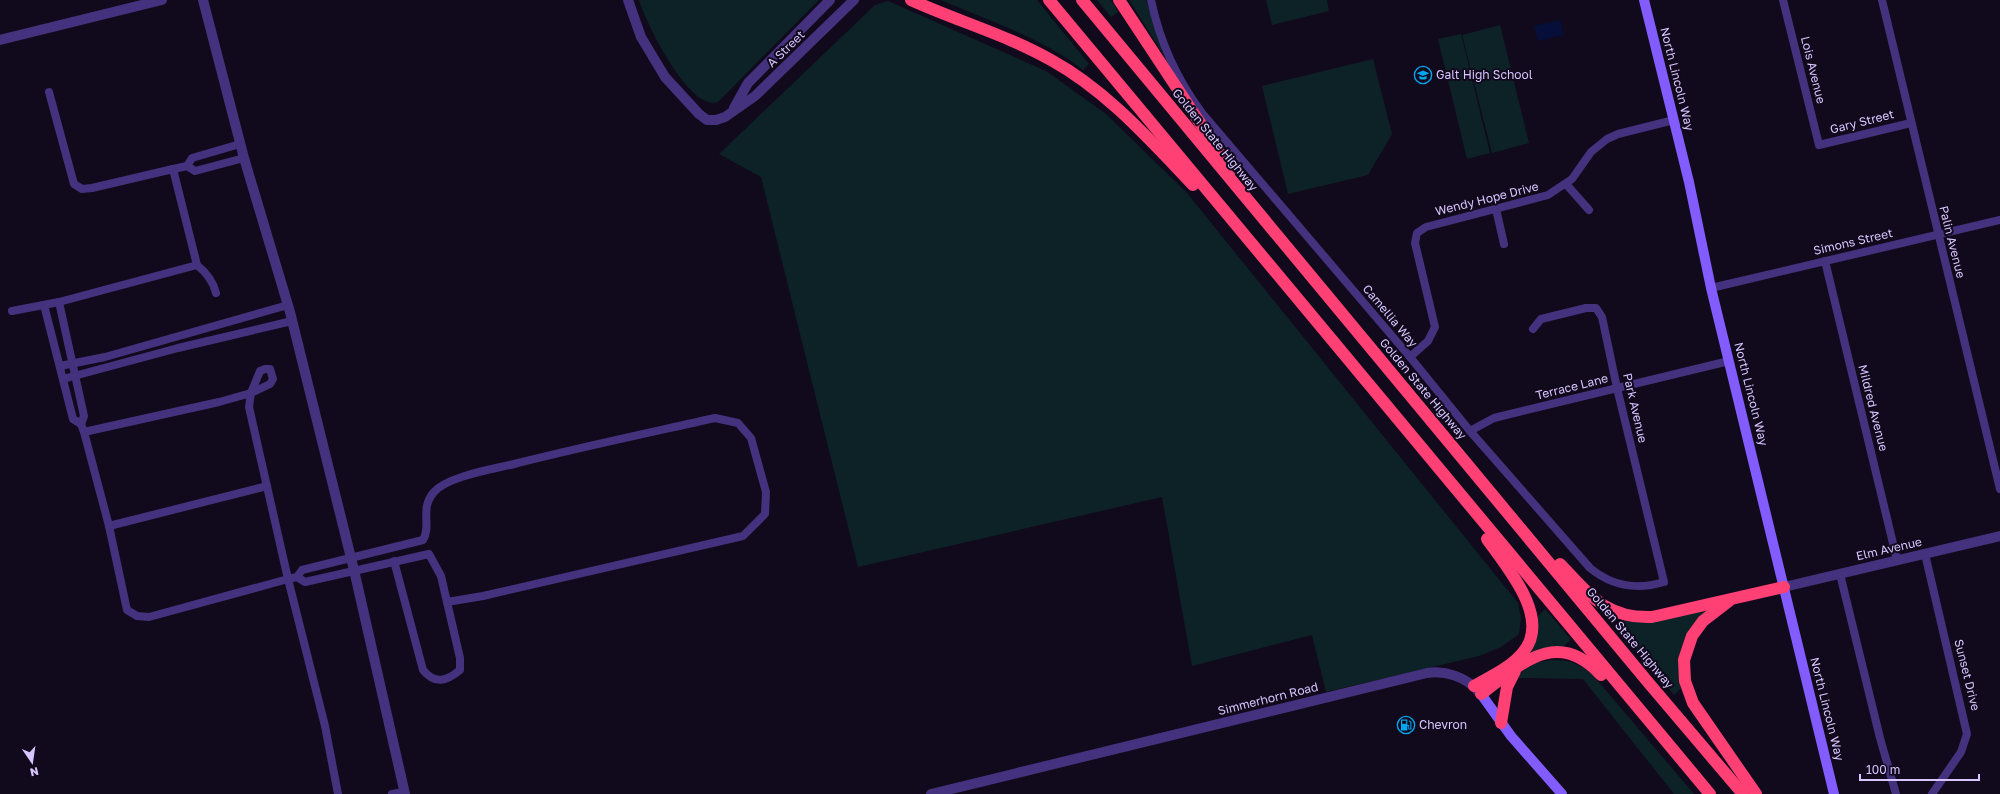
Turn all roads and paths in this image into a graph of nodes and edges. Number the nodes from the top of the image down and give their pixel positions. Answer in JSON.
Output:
{"nodes":[{"id":1,"x":162,"y":0,"type":"edge"},
{"id":2,"x":203,"y":0,"type":"edge"},
{"id":3,"x":628,"y":0,"type":"edge"},
{"id":4,"x":830,"y":0,"type":"edge"},
{"id":5,"x":854,"y":0,"type":"edge"},
{"id":6,"x":912,"y":0,"type":"edge"},
{"id":7,"x":1049,"y":0,"type":"edge"},
{"id":8,"x":1082,"y":0,"type":"edge"},
{"id":9,"x":1119,"y":0,"type":"edge"},
{"id":10,"x":1151,"y":0,"type":"edge"},
{"id":11,"x":1644,"y":0,"type":"edge"},
{"id":12,"x":1783,"y":0,"type":"edge"},
{"id":13,"x":1882,"y":0,"type":"edge"},
{"id":14,"x":0,"y":40,"type":"edge"},
{"id":15,"x":49,"y":92,"type":"dead end"},
{"id":16,"x":733,"y":111,"type":"junction"},
{"id":17,"x":1674,"y":120,"type":"junction"},
{"id":18,"x":1911,"y":123,"type":"junction"},
{"id":19,"x":240,"y":144,"type":"junction"},
{"id":20,"x":1819,"y":145,"type":"joint"},
{"id":21,"x":244,"y":158,"type":"junction"},
{"id":22,"x":187,"y":166,"type":"junction"},
{"id":23,"x":173,"y":169,"type":"junction"},
{"id":24,"x":1566,"y":184,"type":"junction"},
{"id":25,"x":1496,"y":210,"type":"junction"},
{"id":26,"x":1589,"y":210,"type":"dead end"},
{"id":27,"x":2000,"y":220,"type":"edge"},
{"id":28,"x":1266,"y":223,"type":"junction"},
{"id":29,"x":1938,"y":234,"type":"junction"},
{"id":30,"x":1504,"y":244,"type":"dead end"},
{"id":31,"x":1262,"y":257,"type":"junction"},
{"id":32,"x":1825,"y":261,"type":"junction"},
{"id":33,"x":197,"y":265,"type":"junction"},
{"id":34,"x":1711,"y":288,"type":"junction"},
{"id":35,"x":216,"y":293,"type":"dead end"},
{"id":36,"x":59,"y":302,"type":"junction"},
{"id":37,"x":44,"y":305,"type":"junction"},
{"id":38,"x":288,"y":305,"type":"junction"},
{"id":39,"x":12,"y":311,"type":"dead end"},
{"id":40,"x":292,"y":321,"type":"junction"},
{"id":41,"x":1533,"y":329,"type":"dead end"},
{"id":42,"x":1410,"y":357,"type":"junction"},
{"id":43,"x":1729,"y":361,"type":"junction"},
{"id":44,"x":72,"y":364,"type":"junction"},
{"id":45,"x":60,"y":366,"type":"junction"},
{"id":46,"x":75,"y":376,"type":"junction"},
{"id":47,"x":63,"y":379,"type":"junction"},
{"id":48,"x":1617,"y":388,"type":"junction"},
{"id":49,"x":81,"y":424,"type":"junction"},
{"id":50,"x":84,"y":432,"type":"junction"},
{"id":51,"x":1470,"y":432,"type":"junction"},
{"id":52,"x":1451,"y":484,"type":"junction"},
{"id":53,"x":267,"y":486,"type":"junction"},
{"id":54,"x":2000,"y":489,"type":"edge"},
{"id":55,"x":1499,"y":501,"type":"junction"},
{"id":56,"x":109,"y":526,"type":"junction"},
{"id":57,"x":2000,"y":536,"type":"edge"},
{"id":58,"x":1925,"y":554,"type":"junction"},
{"id":59,"x":351,"y":558,"type":"junction"},
{"id":60,"x":1897,"y":560,"type":"junction"},
{"id":61,"x":394,"y":561,"type":"junction"},
{"id":62,"x":354,"y":570,"type":"junction"},
{"id":63,"x":1840,"y":574,"type":"junction"},
{"id":64,"x":297,"y":577,"type":"junction"},
{"id":65,"x":288,"y":579,"type":"junction"},
{"id":66,"x":1664,"y":582,"type":"joint"},
{"id":67,"x":1784,"y":587,"type":"junction"},
{"id":68,"x":1730,"y":600,"type":"junction"},
{"id":69,"x":447,"y":602,"type":"junction"},
{"id":70,"x":1516,"y":668,"type":"junction"},
{"id":71,"x":1478,"y":690,"type":"junction"},
{"id":72,"x":1648,"y":721,"type":"junction"},
{"id":73,"x":1501,"y":723,"type":"junction"},
{"id":74,"x":405,"y":793,"type":"edge"},
{"id":75,"x":338,"y":794,"type":"edge"},
{"id":76,"x":392,"y":794,"type":"edge"},
{"id":77,"x":931,"y":794,"type":"edge"},
{"id":78,"x":1562,"y":794,"type":"edge"},
{"id":79,"x":1710,"y":794,"type":"edge"},
{"id":80,"x":1743,"y":794,"type":"edge"},
{"id":81,"x":1756,"y":794,"type":"edge"},
{"id":82,"x":1834,"y":794,"type":"edge"},
{"id":83,"x":1896,"y":794,"type":"edge"},
{"id":84,"x":1932,"y":794,"type":"edge"}],
"edges":[{"from":1,"to":14,"type":"street"},
{"from":2,"to":19,"type":"street"},
{"from":3,"to":16,"type":"street","name":"A Street"},
{"from":4,"to":16,"type":"street","name":"A Street"},
{"from":5,"to":16,"type":"street","name":"A Street"},
{"from":6,"to":31,"type":"highway"},
{"from":7,"to":31,"type":"highway"},
{"from":8,"to":28,"type":"highway","name":"Golden State Highway"},
{"from":9,"to":28,"type":"highway"},
{"from":10,"to":42,"type":"street","name":"Camellia Way"},
{"from":11,"to":17,"type":"main road","name":"North Lincoln Way"},
{"from":12,"to":20,"type":"street","name":"Lois Avenue"},
{"from":13,"to":18,"type":"street","name":"Palin Avenue"},
{"from":15,"to":23,"type":"street"},
{"from":17,"to":24,"type":"street","name":"Wendy Hope Drive"},
{"from":17,"to":34,"type":"main road","name":"North Lincoln Way"},
{"from":18,"to":20,"type":"street","name":"Gary Street"},
{"from":18,"to":29,"type":"street","name":"Palin Avenue"},
{"from":19,"to":21,"type":"street"},
{"from":19,"to":22,"type":"street"},
{"from":21,"to":22,"type":"street"},
{"from":21,"to":38,"type":"street"},
{"from":22,"to":23,"type":"street"},
{"from":23,"to":33,"type":"street"},
{"from":24,"to":25,"type":"street","name":"Wendy Hope Drive"},
{"from":24,"to":26,"type":"street"},
{"from":25,"to":30,"type":"street"},
{"from":25,"to":42,"type":"street","name":"Wendy Hope Drive"},
{"from":27,"to":29,"type":"street","name":"Simons Street"},
{"from":28,"to":55,"type":"highway","name":"Golden State Highway"},
{"from":29,"to":32,"type":"street","name":"Simons Street"},
{"from":29,"to":54,"type":"street","name":"Palin Avenue"},
{"from":31,"to":52,"type":"highway"},
{"from":32,"to":34,"type":"street","name":"Simons Street"},
{"from":32,"to":60,"type":"street","name":"Mildred Avenue"},
{"from":33,"to":35,"type":"street"},
{"from":33,"to":36,"type":"street"},
{"from":34,"to":43,"type":"main road","name":"North Lincoln Way"},
{"from":36,"to":37,"type":"street"},
{"from":36,"to":44,"type":"street"},
{"from":37,"to":39,"type":"street"},
{"from":37,"to":45,"type":"street"},
{"from":38,"to":40,"type":"street"},
{"from":38,"to":44,"type":"street"},
{"from":40,"to":46,"type":"street"},
{"from":40,"to":59,"type":"street"},
{"from":41,"to":48,"type":"street","name":"Park Avenue"},
{"from":42,"to":51,"type":"street","name":"Camellia Way"},
{"from":43,"to":48,"type":"street","name":"Terrace Lane"},
{"from":43,"to":67,"type":"main road","name":"North Lincoln Way"},
{"from":44,"to":45,"type":"street"},
{"from":44,"to":46,"type":"street"},
{"from":45,"to":47,"type":"street"},
{"from":46,"to":47,"type":"street"},
{"from":46,"to":49,"type":"street"},
{"from":47,"to":49,"type":"street"},
{"from":48,"to":51,"type":"street","name":"Terrace Lane"},
{"from":48,"to":66,"type":"street","name":"Park Avenue"},
{"from":49,"to":50,"type":"street"},
{"from":50,"to":53,"type":"street"},
{"from":50,"to":56,"type":"street"},
{"from":51,"to":66,"type":"street","name":"Camellia Way"},
{"from":52,"to":71,"type":"highway"},
{"from":52,"to":72,"type":"highway"},
{"from":53,"to":56,"type":"street"},
{"from":53,"to":65,"type":"street"},
{"from":55,"to":68,"type":"highway"},
{"from":55,"to":80,"type":"highway","name":"Golden State Highway"},
{"from":56,"to":65,"type":"street"},
{"from":57,"to":58,"type":"street","name":"Elm Avenue"},
{"from":58,"to":60,"type":"street","name":"Elm Avenue"},
{"from":58,"to":84,"type":"street","name":"Sunset Drive"},
{"from":59,"to":62,"type":"street"},
{"from":59,"to":64,"type":"street"},
{"from":59,"to":69,"type":"street"},
{"from":60,"to":63,"type":"street","name":"Elm Avenue"},
{"from":61,"to":62,"type":"street"},
{"from":61,"to":69,"type":"street"},
{"from":61,"to":69,"type":"street"},
{"from":62,"to":64,"type":"street"},
{"from":62,"to":74,"type":"street"},
{"from":63,"to":67,"type":"street","name":"Elm Avenue"},
{"from":63,"to":83,"type":"street"},
{"from":64,"to":65,"type":"street"},
{"from":65,"to":75,"type":"street"},
{"from":67,"to":68,"type":"highway"},
{"from":67,"to":82,"type":"main road","name":"North Lincoln Way"},
{"from":68,"to":81,"type":"highway"},
{"from":70,"to":71,"type":"highway"},
{"from":70,"to":72,"type":"highway"},
{"from":70,"to":73,"type":"highway"},
{"from":71,"to":73,"type":"main road","name":"Simmerhorn Road"},
{"from":71,"to":77,"type":"street","name":"Simmerhorn Road"},
{"from":72,"to":79,"type":"highway"},
{"from":73,"to":78,"type":"main road","name":"Simmerhorn Road"},
{"from":74,"to":76,"type":"street"}]}
